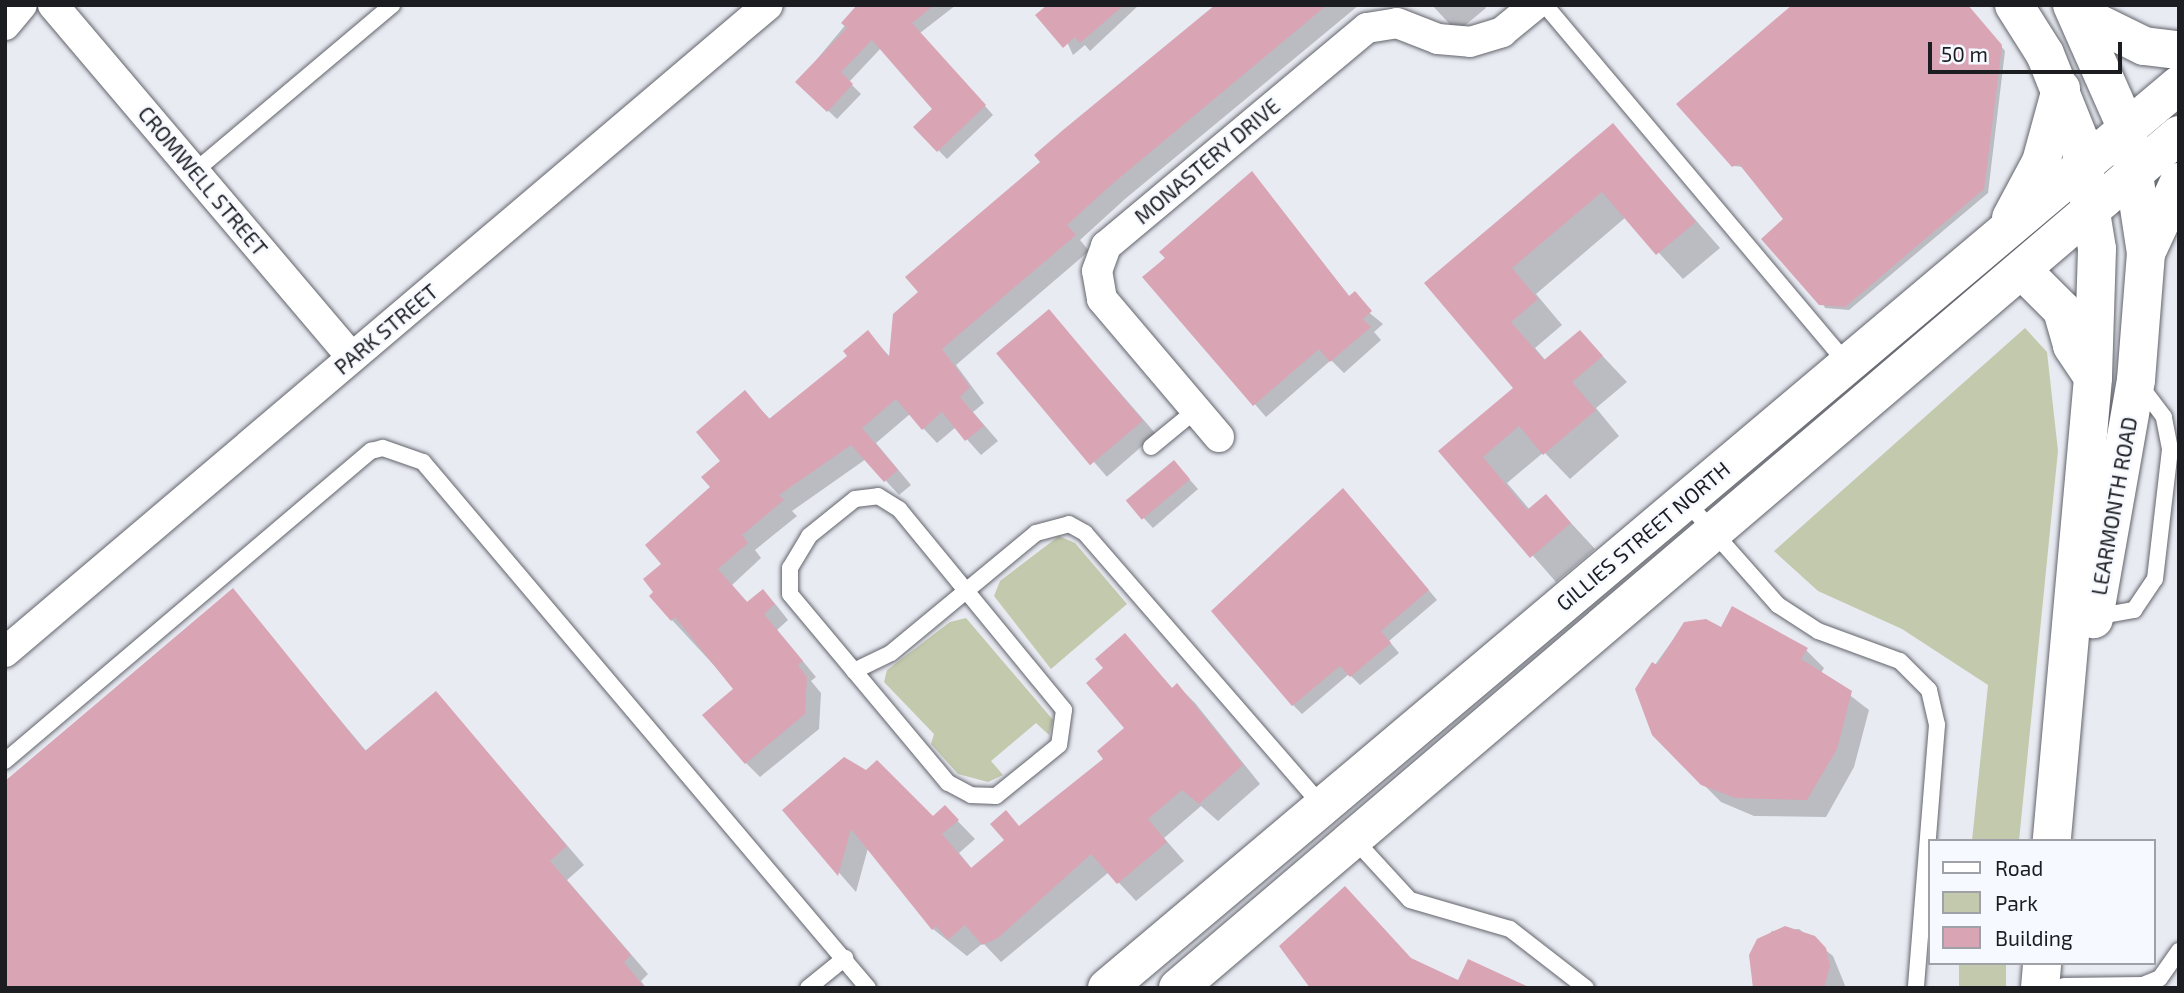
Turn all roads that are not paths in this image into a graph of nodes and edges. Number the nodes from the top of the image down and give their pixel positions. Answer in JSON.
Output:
{"nodes":[{"id":1,"x":22,"y":5,"type":"edge"},
{"id":2,"x":54,"y":5,"type":"edge"},
{"id":3,"x":392,"y":5,"type":"edge"},
{"id":4,"x":768,"y":5,"type":"edge"},
{"id":5,"x":1545,"y":5,"type":"edge"},
{"id":6,"x":2014,"y":5,"type":"edge"},
{"id":7,"x":2074,"y":9,"type":"edge"},
{"id":8,"x":1519,"y":10,"type":"edge"},
{"id":9,"x":5,"y":25,"type":"edge"},
{"id":10,"x":2179,"y":50,"type":"edge"},
{"id":11,"x":2179,"y":85,"type":"edge"},
{"id":12,"x":2061,"y":89,"type":"junction"},
{"id":13,"x":2127,"y":130,"type":"junction"},
{"id":14,"x":2179,"y":135,"type":"edge"},
{"id":15,"x":2086,"y":165,"type":"junction"},
{"id":16,"x":195,"y":171,"type":"junction"},
{"id":17,"x":2136,"y":172,"type":"junction"},
{"id":18,"x":2179,"y":182,"type":"edge"},
{"id":19,"x":2093,"y":208,"type":"junction"},
{"id":20,"x":2002,"y":235,"type":"junction"},
{"id":21,"x":2146,"y":253,"type":"junction"},
{"id":22,"x":2022,"y":270,"type":"junction"},
{"id":23,"x":352,"y":358,"type":"junction"},
{"id":24,"x":1848,"y":365,"type":"junction"},
{"id":25,"x":2093,"y":378,"type":"junction"},
{"id":26,"x":2136,"y":380,"type":"junction"},
{"id":27,"x":1196,"y":410,"type":"junction"},
{"id":28,"x":2171,"y":417,"type":"edge"},
{"id":29,"x":1219,"y":437,"type":"dead end"},
{"id":30,"x":1151,"y":447,"type":"dead end"},
{"id":31,"x":1685,"y":500,"type":"junction"},
{"id":32,"x":1712,"y":533,"type":"junction"},
{"id":33,"x":966,"y":590,"type":"junction"},
{"id":34,"x":2094,"y":617,"type":"junction"},
{"id":35,"x":5,"y":652,"type":"edge"},
{"id":36,"x":855,"y":671,"type":"junction"},
{"id":37,"x":5,"y":761,"type":"edge"},
{"id":38,"x":1322,"y":806,"type":"junction"},
{"id":39,"x":1353,"y":838,"type":"junction"},
{"id":40,"x":2052,"y":839,"type":"edge"},
{"id":41,"x":2074,"y":839,"type":"edge"},
{"id":42,"x":2179,"y":951,"type":"edge"},
{"id":43,"x":845,"y":958,"type":"junction"},
{"id":44,"x":2053,"y":979,"type":"edge"},
{"id":45,"x":808,"y":988,"type":"edge"},
{"id":46,"x":868,"y":988,"type":"edge"},
{"id":47,"x":1107,"y":988,"type":"edge"},
{"id":48,"x":1178,"y":988,"type":"edge"},
{"id":49,"x":1586,"y":988,"type":"edge"},
{"id":50,"x":1916,"y":988,"type":"edge"}],
"edges":[{"from":1,"to":9,"type":"street"},
{"from":2,"to":16,"type":"street","name":"CROMWELL STREET"},
{"from":3,"to":16,"type":"lane"},
{"from":4,"to":23,"type":"street","name":"PARK STREET"},
{"from":5,"to":24,"type":"lane"},
{"from":6,"to":12,"type":"main road","name":"LEARMONTH ROAD"},
{"from":7,"to":10,"type":"main road"},
{"from":7,"to":13,"type":"main road","name":"LEARMONTH ROAD"},
{"from":8,"to":27,"type":"street","name":"MONASTERY DRIVE"},
{"from":11,"to":13,"type":"main road","name":"GILLIES STREET NORTH"},
{"from":12,"to":15,"type":"main road","name":"LEARMONTH ROAD"},
{"from":12,"to":20,"type":"main road"},
{"from":13,"to":15,"type":"main road","name":"GILLIES STREET NORTH"},
{"from":13,"to":17,"type":"main road","name":"LEARMONTH ROAD"},
{"from":14,"to":17,"type":"main road","name":"GILLIES STREET NORTH"},
{"from":15,"to":19,"type":"main road","name":"LEARMONTH ROAD"},
{"from":15,"to":20,"type":"main road","name":"GILLIES STREET NORTH"},
{"from":16,"to":23,"type":"street","name":"CROMWELL STREET"},
{"from":17,"to":19,"type":"main road","name":"GILLIES STREET NORTH"},
{"from":17,"to":21,"type":"main road","name":"LEARMONTH ROAD"},
{"from":18,"to":21,"type":"main road"},
{"from":19,"to":22,"type":"main road","name":"GILLIES STREET NORTH"},
{"from":19,"to":25,"type":"main road","name":"LEARMONTH ROAD"},
{"from":20,"to":24,"type":"main road","name":"GILLIES STREET NORTH"},
{"from":21,"to":26,"type":"main road","name":"LEARMONTH ROAD"},
{"from":22,"to":25,"type":"main road"},
{"from":22,"to":32,"type":"main road","name":"GILLIES STREET NORTH"},
{"from":23,"to":35,"type":"street","name":"PARK STREET"},
{"from":24,"to":31,"type":"main road","name":"GILLIES STREET NORTH"},
{"from":25,"to":40,"type":"main road","name":"LEARMONTH ROAD"},
{"from":26,"to":28,"type":"lane"},
{"from":26,"to":34,"type":"main road","name":"LEARMONTH ROAD"},
{"from":27,"to":29,"type":"street","name":"MONASTERY DRIVE"},
{"from":27,"to":30,"type":"lane"},
{"from":28,"to":34,"type":"lane"},
{"from":31,"to":32,"type":"lane"},
{"from":31,"to":38,"type":"main road","name":"GILLIES STREET NORTH"},
{"from":32,"to":39,"type":"main road","name":"GILLIES STREET NORTH"},
{"from":32,"to":50,"type":"lane"},
{"from":33,"to":36,"type":"lane"},
{"from":33,"to":36,"type":"lane"},
{"from":33,"to":36,"type":"lane"},
{"from":33,"to":38,"type":"lane"},
{"from":34,"to":41,"type":"main road","name":"LEARMONTH ROAD"},
{"from":37,"to":43,"type":"lane"},
{"from":38,"to":47,"type":"main road","name":"GILLIES STREET NORTH"},
{"from":39,"to":48,"type":"main road","name":"GILLIES STREET NORTH"},
{"from":39,"to":49,"type":"lane"},
{"from":42,"to":44,"type":"lane"},
{"from":43,"to":45,"type":"lane"},
{"from":43,"to":46,"type":"lane"}]}
